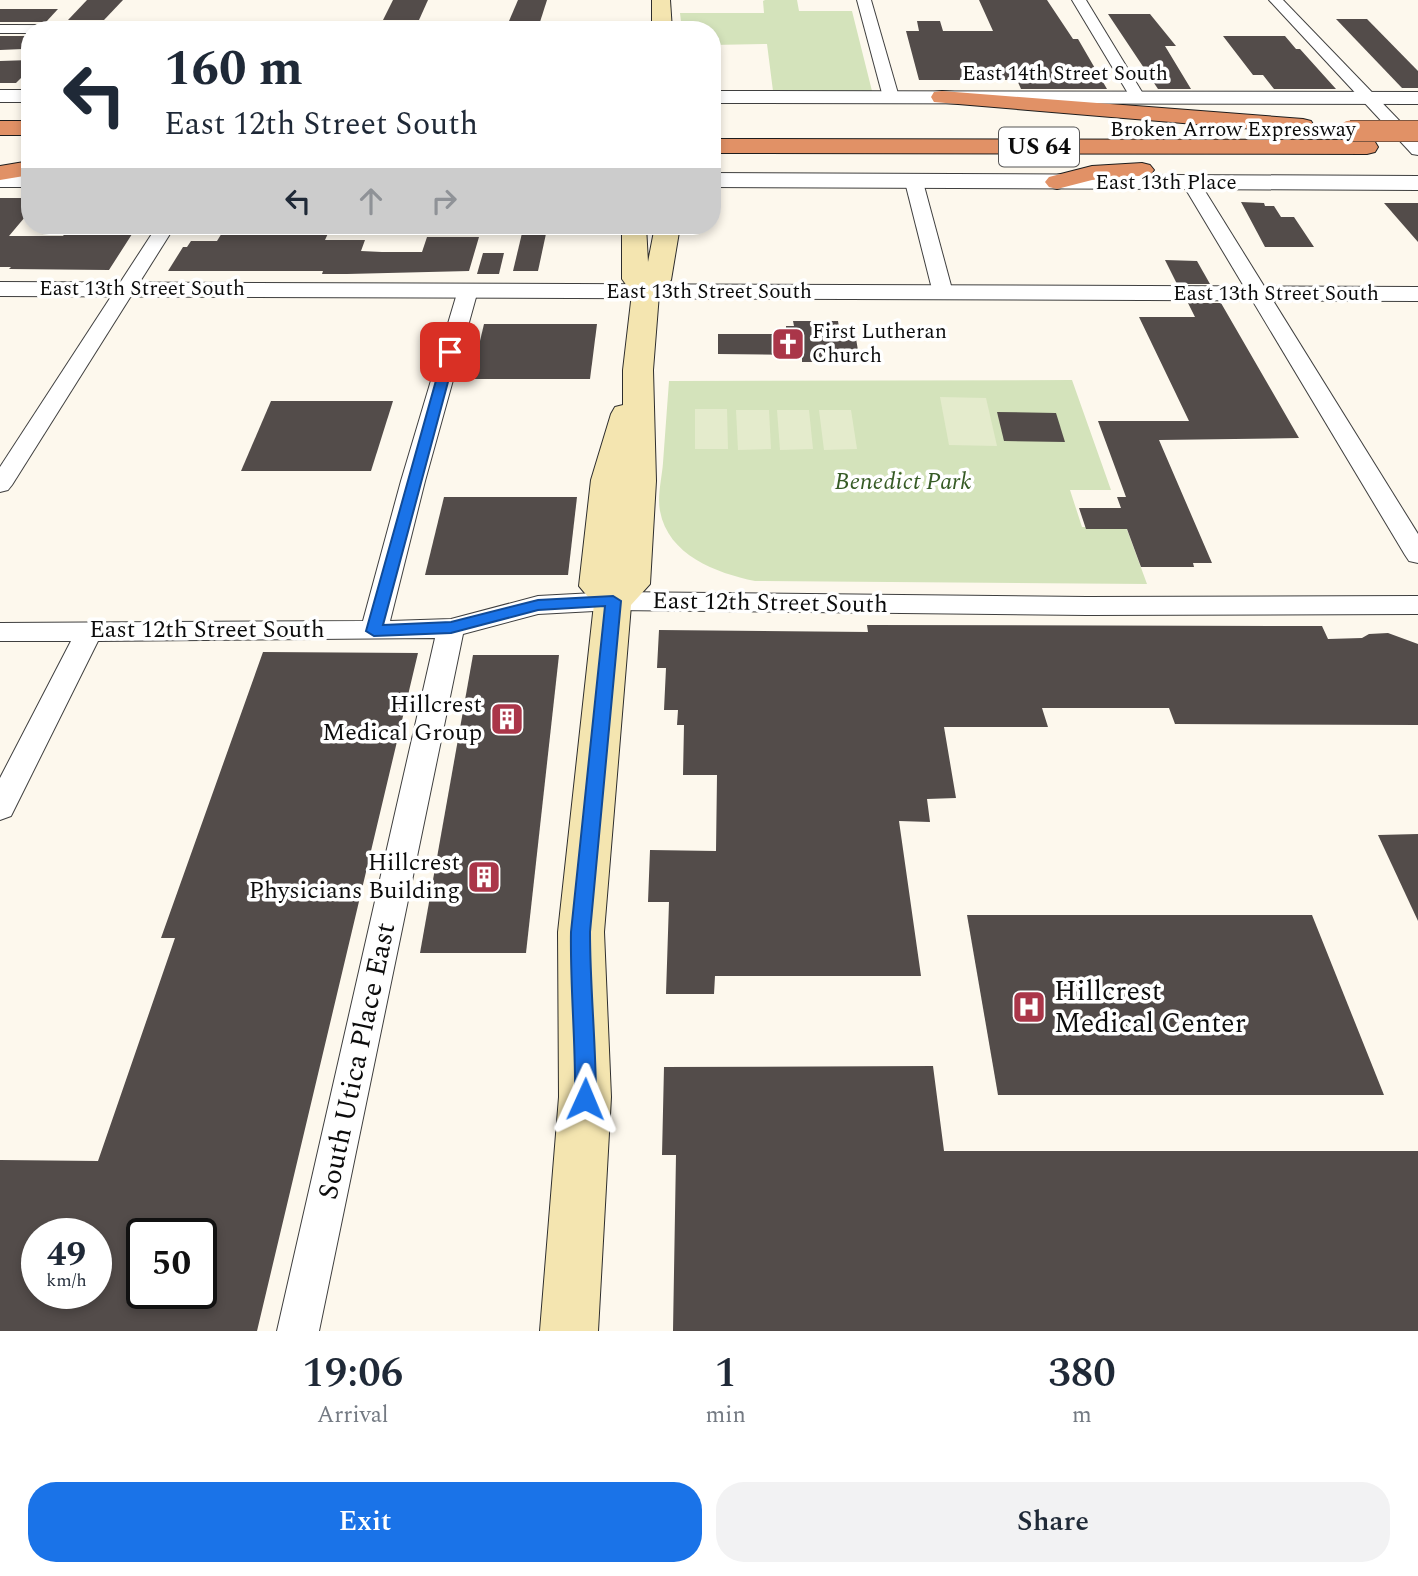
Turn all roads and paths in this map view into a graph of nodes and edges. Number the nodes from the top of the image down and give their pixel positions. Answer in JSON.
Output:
{"nodes":[{"id":1,"x":661,"y":0,"type":"edge"},
{"id":2,"x":864,"y":0,"type":"edge"},
{"id":3,"x":1079,"y":0,"type":"edge"},
{"id":4,"x":1276,"y":0,"type":"edge"},
{"id":5,"x":662,"y":21,"type":"edge"},
{"id":6,"x":0,"y":29,"type":"edge"},
{"id":7,"x":21,"y":29,"type":"edge"},
{"id":8,"x":0,"y":96,"type":"edge"},
{"id":9,"x":21,"y":96,"type":"edge"},
{"id":10,"x":721,"y":97,"type":"edge"},
{"id":11,"x":891,"y":97,"type":"junction"},
{"id":12,"x":942,"y":97,"type":"junction"},
{"id":13,"x":1137,"y":97,"type":"junction"},
{"id":14,"x":1368,"y":97,"type":"junction"},
{"id":15,"x":1418,"y":98,"type":"edge"},
{"id":16,"x":0,"y":128,"type":"edge"},
{"id":17,"x":21,"y":128,"type":"edge"},
{"id":18,"x":721,"y":129,"type":"edge"},
{"id":19,"x":1418,"y":131,"type":"edge"},
{"id":20,"x":1358,"y":139,"type":"junction"},
{"id":21,"x":0,"y":144,"type":"edge"},
{"id":22,"x":21,"y":145,"type":"edge"},
{"id":23,"x":721,"y":146,"type":"edge"},
{"id":24,"x":1418,"y":149,"type":"edge"},
{"id":25,"x":21,"y":170,"type":"edge"},
{"id":26,"x":0,"y":173,"type":"edge"},
{"id":27,"x":0,"y":180,"type":"edge"},
{"id":28,"x":21,"y":180,"type":"edge"},
{"id":29,"x":721,"y":180,"type":"edge"},
{"id":30,"x":914,"y":182,"type":"junction"},
{"id":31,"x":1057,"y":182,"type":"junction"},
{"id":32,"x":1191,"y":183,"type":"junction"},
{"id":33,"x":1418,"y":183,"type":"edge"},
{"id":34,"x":160,"y":235,"type":"edge"},
{"id":35,"x":634,"y":235,"type":"edge"},
{"id":36,"x":666,"y":235,"type":"edge"},
{"id":37,"x":0,"y":289,"type":"edge"},
{"id":38,"x":125,"y":289,"type":"junction"},
{"id":39,"x":468,"y":290,"type":"junction"},
{"id":40,"x":646,"y":292,"type":"junction"},
{"id":41,"x":943,"y":293,"type":"junction"},
{"id":42,"x":1257,"y":293,"type":"junction"},
{"id":43,"x":1418,"y":294,"type":"edge"},
{"id":44,"x":0,"y":485,"type":"edge"},
{"id":45,"x":1418,"y":555,"type":"edge"},
{"id":46,"x":613,"y":601,"type":"junction"},
{"id":47,"x":1418,"y":605,"type":"edge"},
{"id":48,"x":451,"y":628,"type":"junction"},
{"id":49,"x":90,"y":630,"type":"junction"},
{"id":50,"x":374,"y":631,"type":"junction"},
{"id":51,"x":0,"y":632,"type":"edge"},
{"id":52,"x":0,"y":808,"type":"edge"},
{"id":53,"x":298,"y":1331,"type":"edge"},
{"id":54,"x":569,"y":1331,"type":"edge"}],
"edges":[{"from":1,"to":5,"type":"main road"},
{"from":2,"to":11,"type":"street"},
{"from":3,"to":13,"type":"street"},
{"from":4,"to":14,"type":"street"},
{"from":6,"to":7,"type":"street"},
{"from":8,"to":9,"type":"street"},
{"from":10,"to":11,"type":"street","name":"East 14th Street South"},
{"from":11,"to":12,"type":"street","name":"East 14th Street South"},
{"from":12,"to":13,"type":"street","name":"East 14th Street South"},
{"from":12,"to":20,"type":"highway"},
{"from":13,"to":14,"type":"street","name":"East 14th Street South"},
{"from":14,"to":15,"type":"street","name":"East 14th Street South"},
{"from":14,"to":24,"type":"street"},
{"from":16,"to":17,"type":"highway"},
{"from":18,"to":20,"type":"highway","name":"Broken Arrow Expressway","number":"US 64"},
{"from":19,"to":20,"type":"highway","name":"Broken Arrow Expressway","number":"US 64","bridge":true},
{"from":20,"to":23,"type":"highway","name":"Broken Arrow Expressway","number":"US 64"},
{"from":20,"to":24,"type":"highway","name":"Broken Arrow Expressway","number":"US 64"},
{"from":20,"to":31,"type":"highway"},
{"from":21,"to":22,"type":"highway"},
{"from":25,"to":26,"type":"highway"},
{"from":27,"to":28,"type":"street"},
{"from":29,"to":30,"type":"street","name":"East 13th Place"},
{"from":30,"to":31,"type":"street","name":"East 13th Place"},
{"from":30,"to":41,"type":"street"},
{"from":31,"to":32,"type":"street","name":"East 13th Place"},
{"from":32,"to":33,"type":"street","name":"East 13th Place"},
{"from":32,"to":42,"type":"street"},
{"from":34,"to":38,"type":"street"},
{"from":35,"to":40,"type":"main road"},
{"from":36,"to":40,"type":"main road"},
{"from":37,"to":38,"type":"street","name":"East 13th Street South"},
{"from":38,"to":39,"type":"street","name":"East 13th Street South"},
{"from":38,"to":44,"type":"street"},
{"from":39,"to":40,"type":"street","name":"East 13th Street South"},
{"from":39,"to":50,"type":"street"},
{"from":40,"to":41,"type":"street","name":"East 13th Street South"},
{"from":40,"to":46,"type":"main road"},
{"from":41,"to":42,"type":"street","name":"East 13th Street South"},
{"from":42,"to":43,"type":"street","name":"East 13th Street South"},
{"from":42,"to":45,"type":"street"},
{"from":46,"to":47,"type":"street","name":"East 12th Street South"},
{"from":46,"to":48,"type":"street","name":"East 12th Street South"},
{"from":46,"to":54,"type":"main road"},
{"from":48,"to":50,"type":"street","name":"East 12th Street South"},
{"from":48,"to":53,"type":"street","name":"South Utica Place East"},
{"from":49,"to":50,"type":"street","name":"East 12th Street South"},
{"from":49,"to":51,"type":"street","name":"East 12th Street South"},
{"from":49,"to":52,"type":"street"}]}
